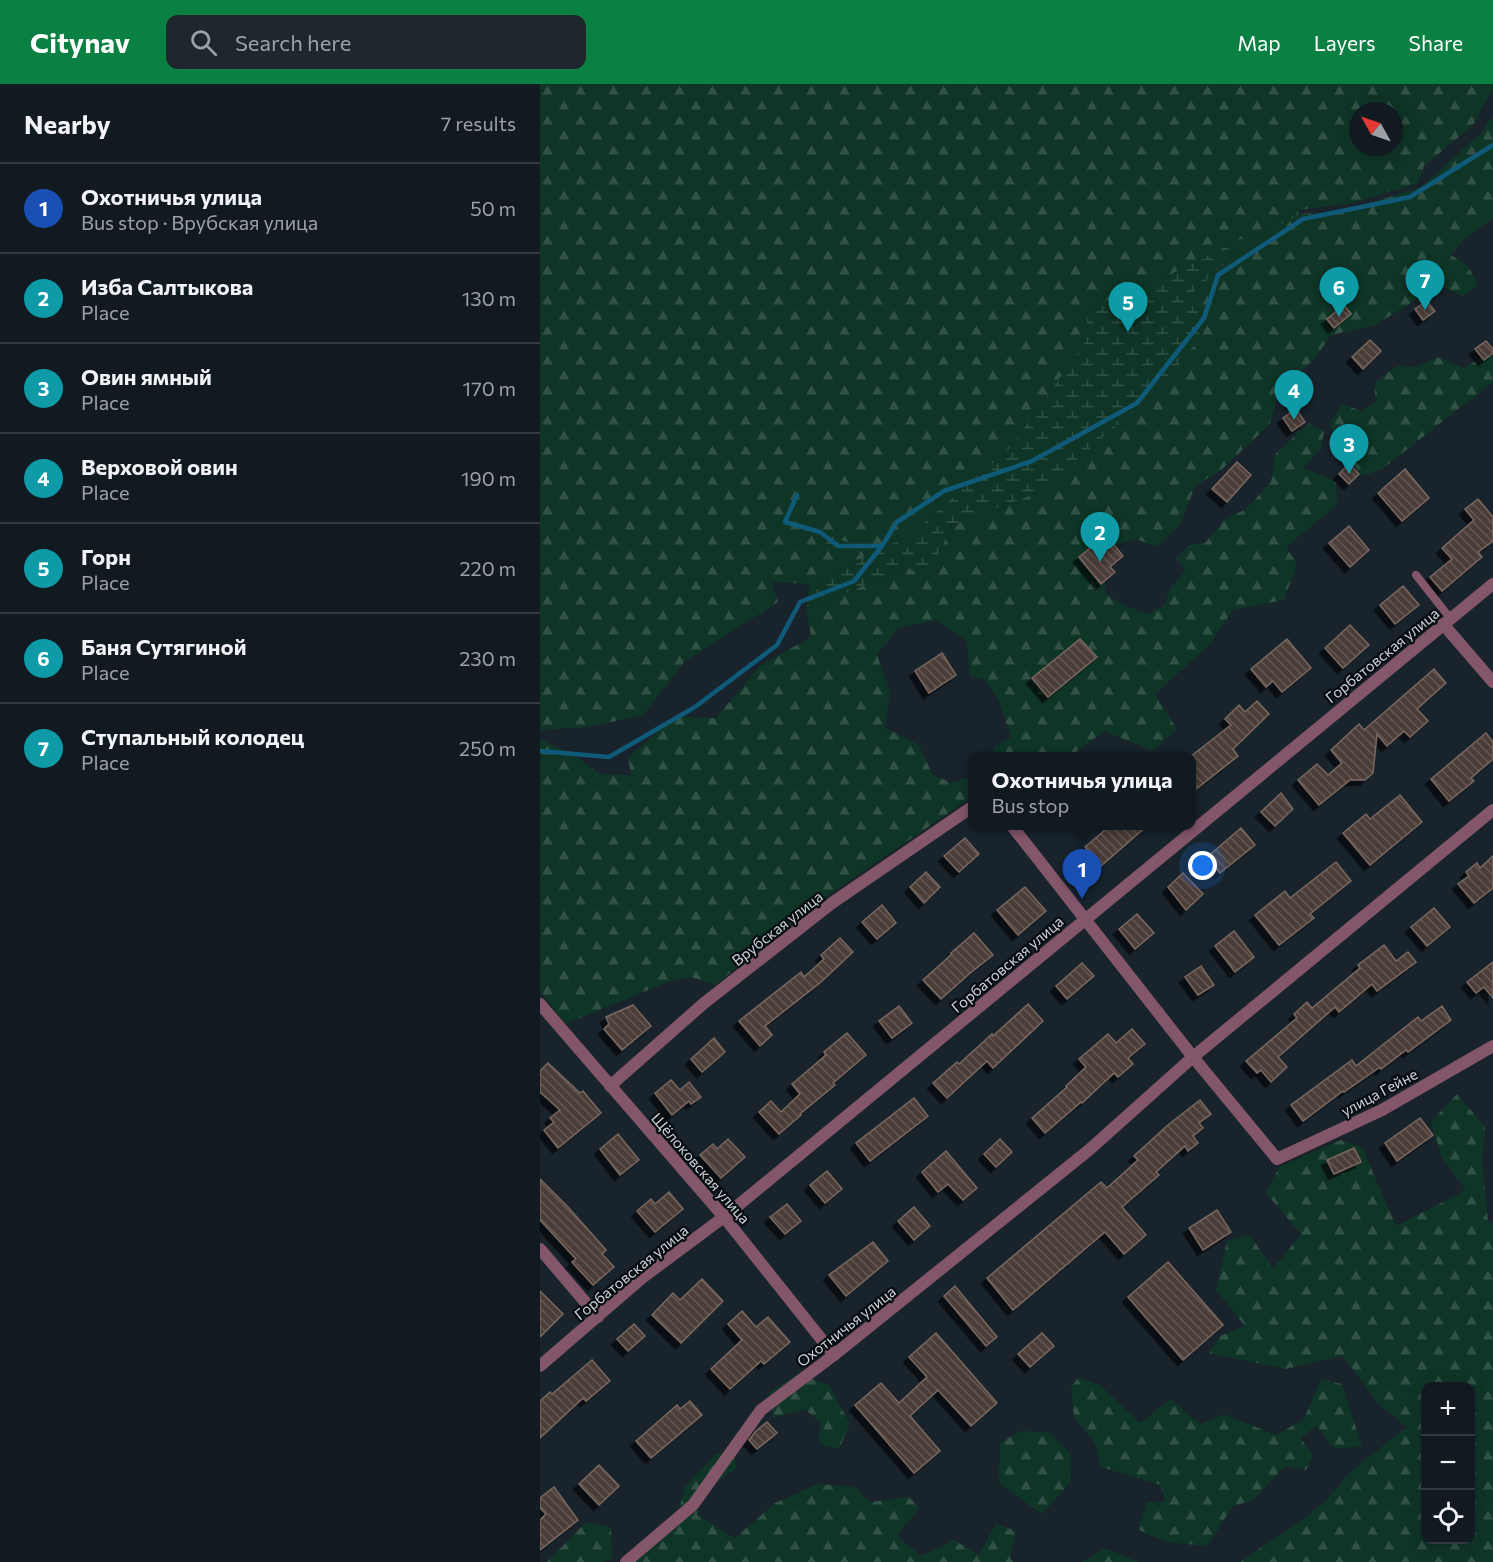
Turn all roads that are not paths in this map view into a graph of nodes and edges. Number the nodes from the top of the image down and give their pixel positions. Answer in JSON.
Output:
{"nodes":[{"id":1,"x":1416,"y":575,"type":"dead end"},
{"id":2,"x":1493,"y":584,"type":"edge"},
{"id":3,"x":1447,"y":621,"type":"junction"},
{"id":4,"x":1493,"y":682,"type":"edge"},
{"id":5,"x":968,"y":810,"type":"edge"},
{"id":6,"x":1493,"y":810,"type":"edge"},
{"id":7,"x":1196,"y":828,"type":"edge"},
{"id":8,"x":1016,"y":830,"type":"edge"},
{"id":9,"x":1193,"y":830,"type":"edge"},
{"id":10,"x":1085,"y":919,"type":"junction"},
{"id":11,"x":540,"y":1004,"type":"edge"},
{"id":12,"x":1493,"y":1046,"type":"edge"},
{"id":13,"x":1193,"y":1057,"type":"junction"},
{"id":14,"x":610,"y":1086,"type":"junction"},
{"id":15,"x":724,"y":1217,"type":"junction"},
{"id":16,"x":540,"y":1249,"type":"edge"},
{"id":17,"x":598,"y":1317,"type":"junction"},
{"id":18,"x":834,"y":1355,"type":"junction"},
{"id":19,"x":540,"y":1366,"type":"edge"},
{"id":20,"x":626,"y":1562,"type":"edge"}],
"edges":[{"from":1,"to":3,"type":"lane"},
{"from":2,"to":3,"type":"street","name":"Горбатовская улица"},
{"from":3,"to":4,"type":"street"},
{"from":3,"to":7,"type":"street","name":"Горбатовская улица"},
{"from":5,"to":14,"type":"street","name":"Врубская улица"},
{"from":6,"to":13,"type":"street","name":"Охотничья улица"},
{"from":8,"to":10,"type":"street"},
{"from":9,"to":10,"type":"street","name":"Горбатовская улица"},
{"from":10,"to":13,"type":"street"},
{"from":10,"to":15,"type":"street","name":"Горбатовская улица"},
{"from":11,"to":14,"type":"street","name":"Щёлоковская улица"},
{"from":12,"to":13,"type":"street","name":"улица Гейне"},
{"from":13,"to":18,"type":"street","name":"Охотничья улица"},
{"from":14,"to":15,"type":"street","name":"Щёлоковская улица"},
{"from":15,"to":17,"type":"street","name":"Горбатовская улица"},
{"from":15,"to":18,"type":"street","name":"Щёлоковская улица"},
{"from":16,"to":17,"type":"street"},
{"from":17,"to":19,"type":"street","name":"Горбатовская улица"},
{"from":18,"to":20,"type":"street","name":"Охотничья улица"}]}
